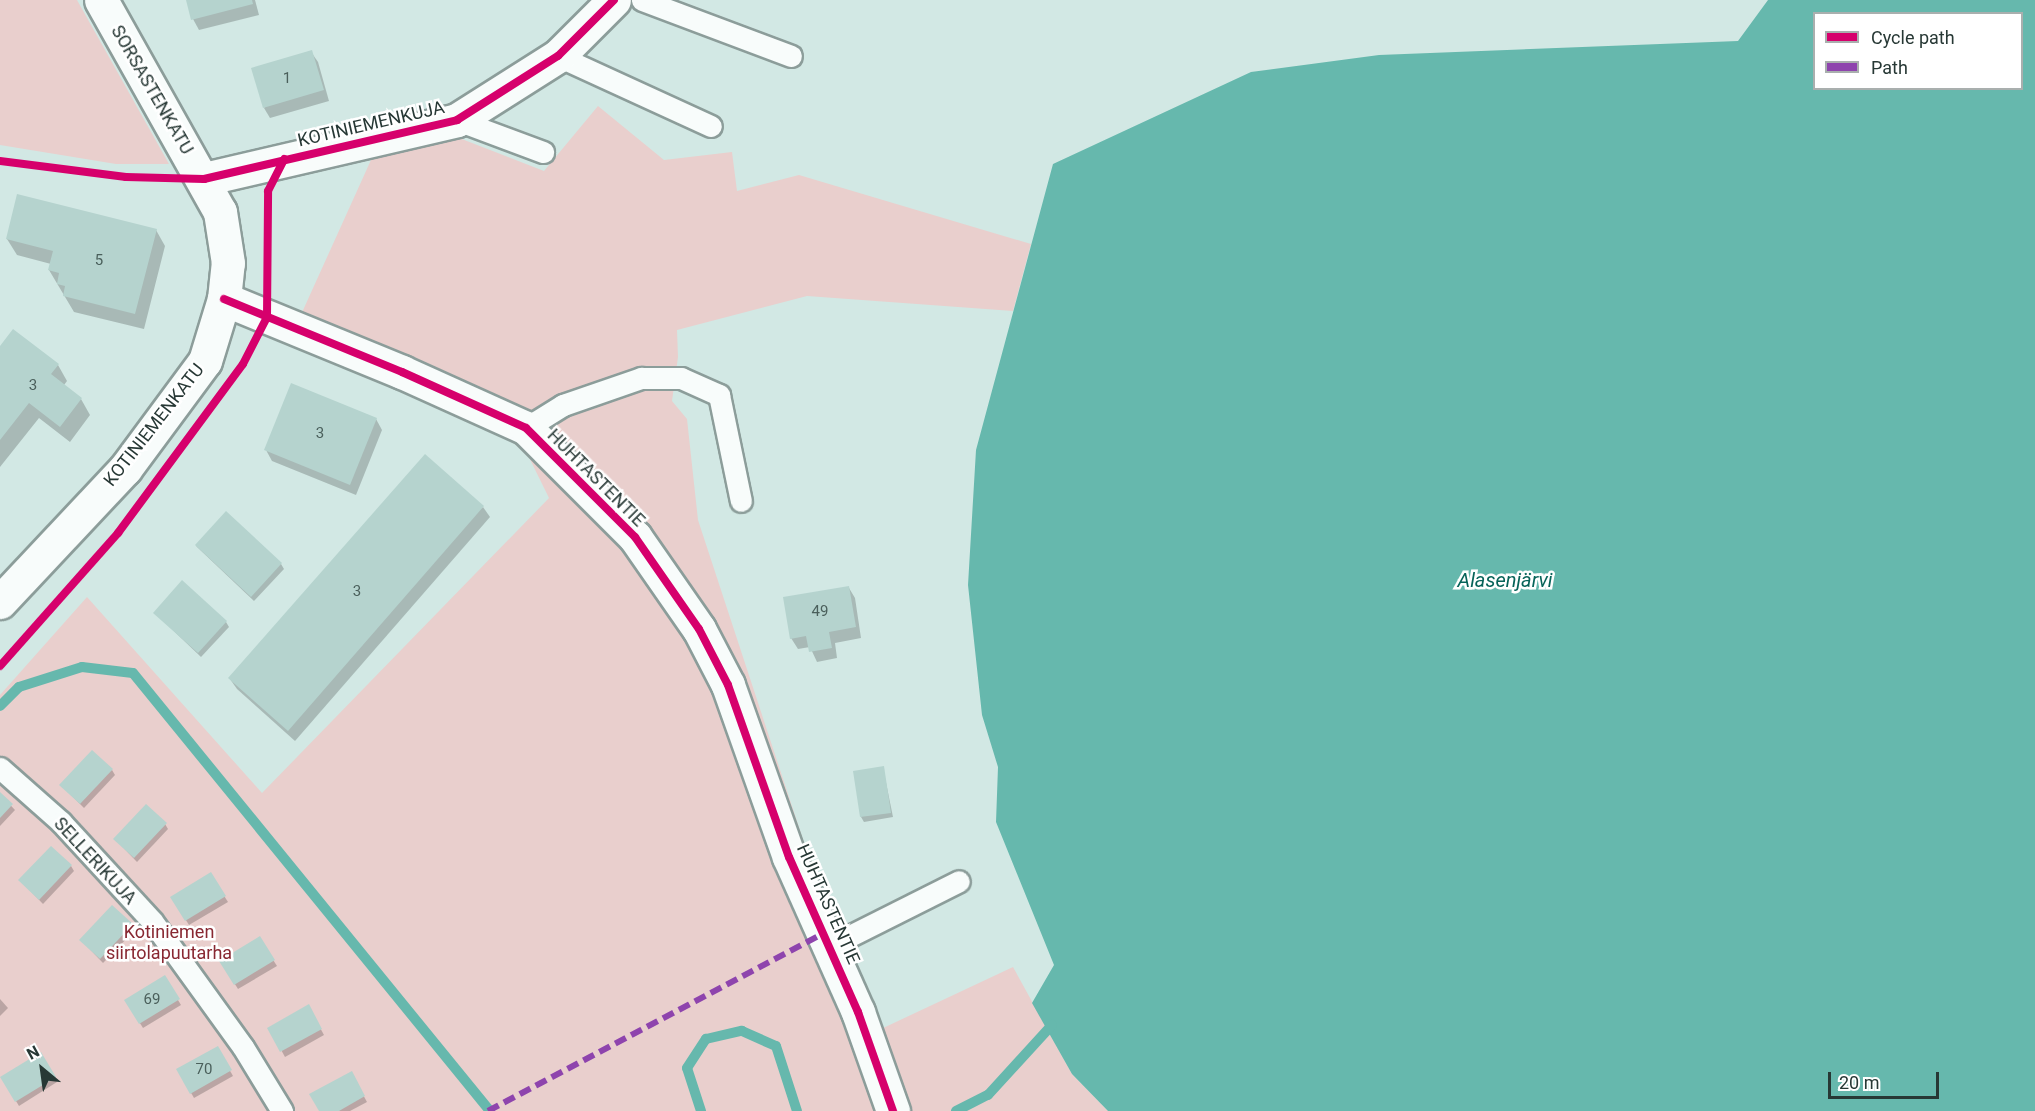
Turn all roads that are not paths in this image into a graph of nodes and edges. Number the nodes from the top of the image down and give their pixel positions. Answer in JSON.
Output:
{"nodes":[{"id":1,"x":101,"y":0,"type":"edge"},
{"id":2,"x":614,"y":0,"type":"edge"},
{"id":3,"x":642,"y":0,"type":"edge"},
{"id":4,"x":558,"y":56,"type":"junction"},
{"id":5,"x":791,"y":56,"type":"dead end"},
{"id":6,"x":457,"y":120,"type":"junction"},
{"id":7,"x":711,"y":126,"type":"dead end"},
{"id":8,"x":543,"y":152,"type":"dead end"},
{"id":9,"x":204,"y":179,"type":"junction"},
{"id":10,"x":224,"y":299,"type":"junction"},
{"id":11,"x":526,"y":428,"type":"junction"},
{"id":12,"x":741,"y":501,"type":"dead end"},
{"id":13,"x":0,"y":602,"type":"edge"},
{"id":14,"x":0,"y":768,"type":"edge"},
{"id":15,"x":959,"y":881,"type":"dead end"},
{"id":16,"x":830,"y":946,"type":"junction"},
{"id":17,"x":282,"y":1111,"type":"edge"},
{"id":18,"x":893,"y":1111,"type":"edge"}],
"edges":[{"from":1,"to":9,"type":"street","name":"SORSASTENKATU"},
{"from":2,"to":4,"type":"street","name":"KOTINIEMENKUJA"},
{"from":3,"to":5,"type":"lane"},
{"from":4,"to":6,"type":"street","name":"KOTINIEMENKUJA"},
{"from":4,"to":7,"type":"lane"},
{"from":6,"to":8,"type":"lane"},
{"from":6,"to":9,"type":"street","name":"KOTINIEMENKUJA"},
{"from":9,"to":10,"type":"street","name":"KOTINIEMENKATU"},
{"from":10,"to":11,"type":"street","name":"HUHTASTENTIE"},
{"from":10,"to":13,"type":"street","name":"KOTINIEMENKATU"},
{"from":11,"to":12,"type":"lane"},
{"from":11,"to":16,"type":"street","name":"HUHTASTENTIE"},
{"from":14,"to":17,"type":"lane","name":"SELLERIKUJA"},
{"from":15,"to":16,"type":"lane"},
{"from":16,"to":18,"type":"street","name":"HUHTASTENTIE"}]}
